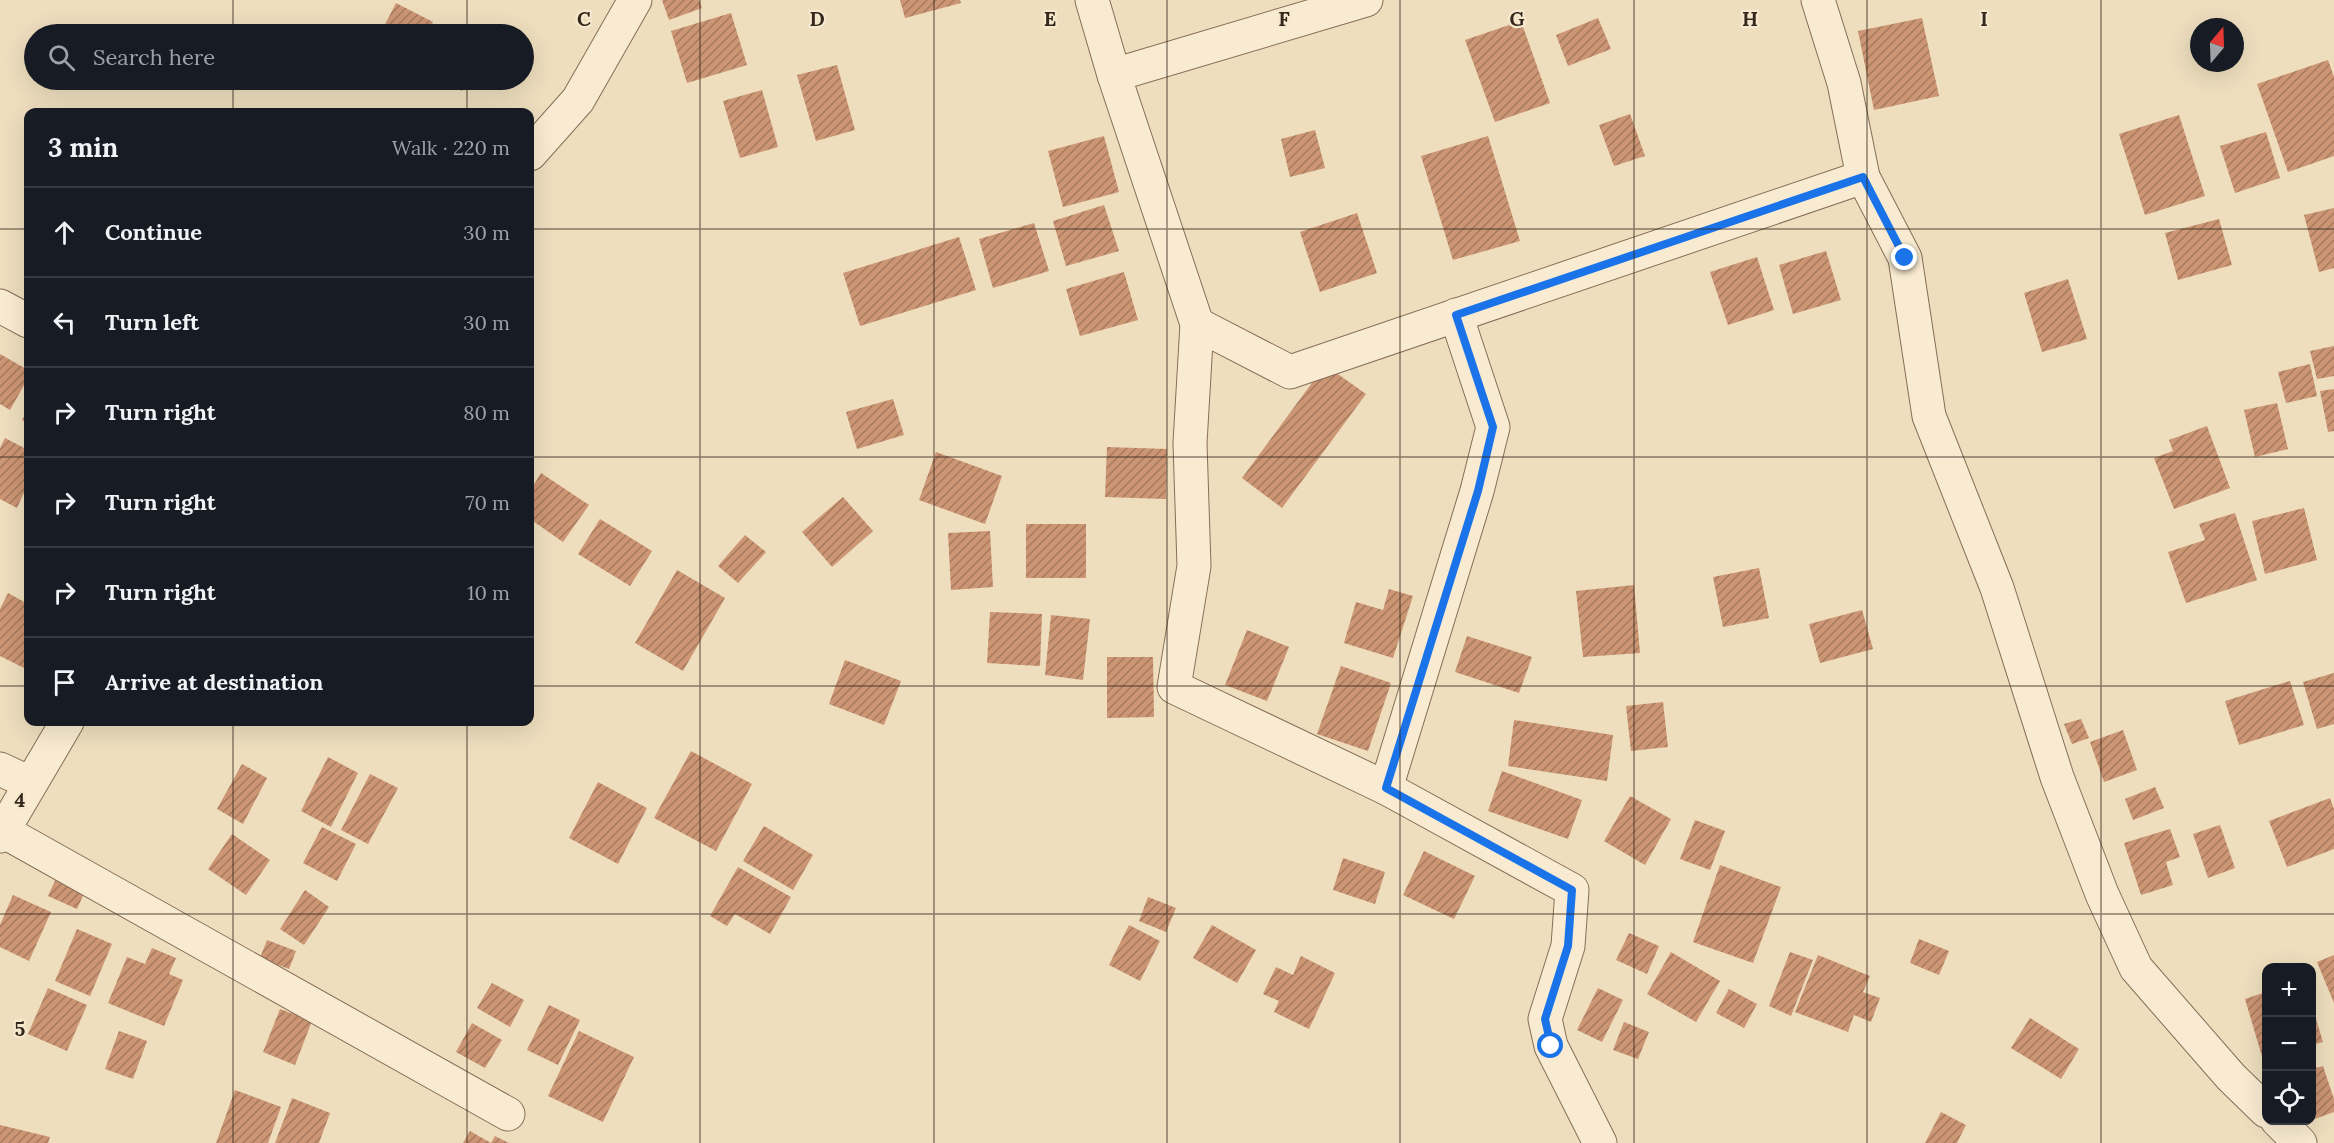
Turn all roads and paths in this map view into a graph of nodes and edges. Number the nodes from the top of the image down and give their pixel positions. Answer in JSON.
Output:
{"nodes":[{"id":1,"x":635,"y":0,"type":"edge"},
{"id":2,"x":1092,"y":0,"type":"edge"},
{"id":3,"x":1366,"y":0,"type":"edge"},
{"id":4,"x":1818,"y":0,"type":"edge"},
{"id":5,"x":1114,"y":75,"type":"junction"},
{"id":6,"x":534,"y":150,"type":"edge"},
{"id":7,"x":1863,"y":177,"type":"junction"},
{"id":8,"x":0,"y":306,"type":"edge"},
{"id":9,"x":1456,"y":315,"type":"junction"},
{"id":10,"x":24,"y":319,"type":"edge"},
{"id":11,"x":1197,"y":324,"type":"junction"},
{"id":12,"x":65,"y":726,"type":"edge"},
{"id":13,"x":0,"y":769,"type":"edge"},
{"id":14,"x":30,"y":783,"type":"junction"},
{"id":15,"x":1386,"y":788,"type":"junction"},
{"id":16,"x":2,"y":833,"type":"edge"},
{"id":17,"x":2262,"y":1107,"type":"edge"},
{"id":18,"x":508,"y":1114,"type":"dead end"},
{"id":19,"x":2282,"y":1125,"type":"edge"},
{"id":20,"x":1600,"y":1143,"type":"edge"},
{"id":21,"x":2301,"y":1143,"type":"edge"}],
"edges":[{"from":1,"to":6,"type":"street"},
{"from":2,"to":5,"type":"street"},
{"from":3,"to":5,"type":"street"},
{"from":4,"to":7,"type":"street"},
{"from":5,"to":11,"type":"street"},
{"from":7,"to":9,"type":"street"},
{"from":7,"to":17,"type":"street"},
{"from":8,"to":10,"type":"street"},
{"from":9,"to":11,"type":"street"},
{"from":9,"to":15,"type":"street"},
{"from":11,"to":15,"type":"street"},
{"from":12,"to":14,"type":"street"},
{"from":13,"to":14,"type":"street"},
{"from":14,"to":16,"type":"street"},
{"from":15,"to":20,"type":"street"},
{"from":16,"to":18,"type":"street"},
{"from":19,"to":21,"type":"street"}]}
